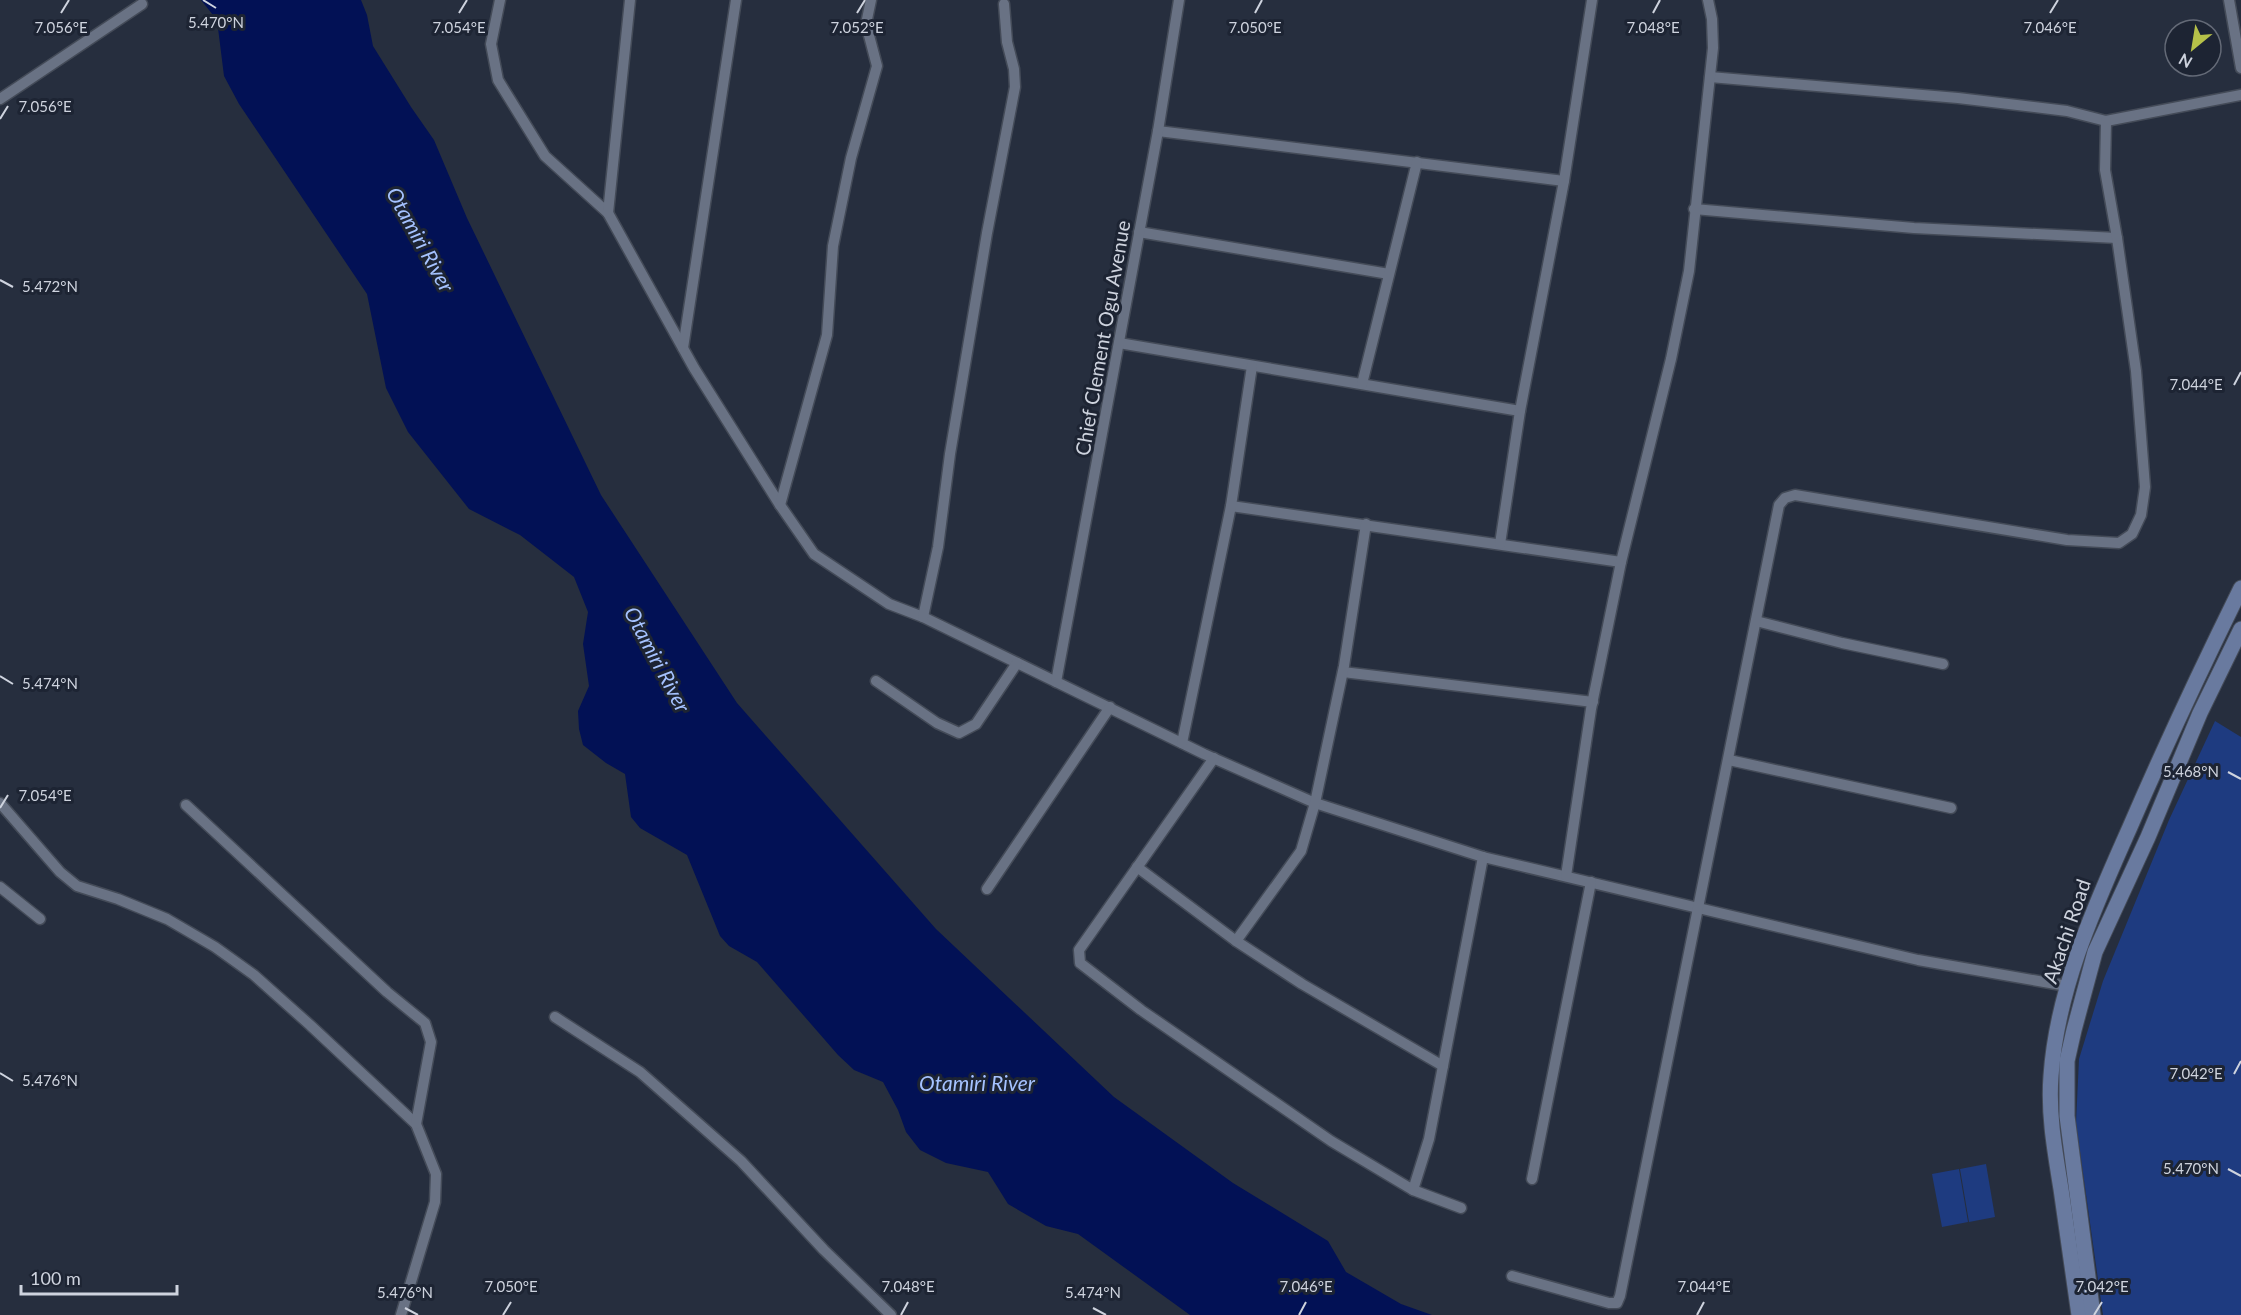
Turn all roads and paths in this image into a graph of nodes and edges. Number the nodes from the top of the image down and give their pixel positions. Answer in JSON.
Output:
{"nodes":[{"id":1,"x":500,"y":0,"type":"edge"},
{"id":2,"x":630,"y":0,"type":"edge"},
{"id":3,"x":736,"y":0,"type":"edge"},
{"id":4,"x":871,"y":0,"type":"edge"},
{"id":5,"x":1179,"y":0,"type":"edge"},
{"id":6,"x":1592,"y":0,"type":"edge"},
{"id":7,"x":1708,"y":0,"type":"edge"},
{"id":8,"x":2229,"y":0,"type":"edge"},
{"id":9,"x":142,"y":4,"type":"dead end"},
{"id":10,"x":1004,"y":4,"type":"dead end"},
{"id":11,"x":2241,"y":68,"type":"edge"},
{"id":12,"x":1710,"y":77,"type":"junction"},
{"id":13,"x":2241,"y":95,"type":"edge"},
{"id":14,"x":0,"y":99,"type":"edge"},
{"id":15,"x":2106,"y":121,"type":"junction"},
{"id":16,"x":1158,"y":131,"type":"junction"},
{"id":17,"x":1417,"y":162,"type":"junction"},
{"id":18,"x":1564,"y":181,"type":"junction"},
{"id":19,"x":1694,"y":208,"type":"junction"},
{"id":20,"x":608,"y":213,"type":"junction"},
{"id":21,"x":1139,"y":232,"type":"junction"},
{"id":22,"x":2117,"y":238,"type":"junction"},
{"id":23,"x":1389,"y":274,"type":"junction"},
{"id":24,"x":1119,"y":343,"type":"junction"},
{"id":25,"x":683,"y":349,"type":"junction"},
{"id":26,"x":1252,"y":366,"type":"junction"},
{"id":27,"x":1362,"y":384,"type":"junction"},
{"id":28,"x":1520,"y":411,"type":"junction"},
{"id":29,"x":780,"y":505,"type":"junction"},
{"id":30,"x":1232,"y":506,"type":"junction"},
{"id":31,"x":1366,"y":524,"type":"junction"},
{"id":32,"x":1500,"y":544,"type":"junction"},
{"id":33,"x":1621,"y":562,"type":"junction"},
{"id":34,"x":2241,"y":588,"type":"edge"},
{"id":35,"x":922,"y":617,"type":"junction"},
{"id":36,"x":1756,"y":621,"type":"junction"},
{"id":37,"x":2241,"y":629,"type":"edge"},
{"id":38,"x":1017,"y":663,"type":"junction"},
{"id":39,"x":1943,"y":664,"type":"dead end"},
{"id":40,"x":1343,"y":672,"type":"junction"},
{"id":41,"x":876,"y":681,"type":"dead end"},
{"id":42,"x":1056,"y":682,"type":"junction"},
{"id":43,"x":1593,"y":702,"type":"junction"},
{"id":44,"x":1110,"y":707,"type":"junction"},
{"id":45,"x":1182,"y":743,"type":"junction"},
{"id":46,"x":1214,"y":758,"type":"junction"},
{"id":47,"x":1729,"y":760,"type":"junction"},
{"id":48,"x":0,"y":803,"type":"edge"},
{"id":49,"x":1314,"y":803,"type":"junction"},
{"id":50,"x":186,"y":806,"type":"dead end"},
{"id":51,"x":1951,"y":808,"type":"dead end"},
{"id":52,"x":1483,"y":857,"type":"junction"},
{"id":53,"x":1137,"y":867,"type":"junction"},
{"id":54,"x":1566,"y":876,"type":"junction"},
{"id":55,"x":1590,"y":882,"type":"junction"},
{"id":56,"x":0,"y":887,"type":"edge"},
{"id":57,"x":987,"y":889,"type":"dead end"},
{"id":58,"x":1699,"y":907,"type":"junction"},
{"id":59,"x":40,"y":919,"type":"dead end"},
{"id":60,"x":1236,"y":941,"type":"junction"},
{"id":61,"x":2067,"y":986,"type":"junction"},
{"id":62,"x":555,"y":1017,"type":"dead end"},
{"id":63,"x":1443,"y":1066,"type":"junction"},
{"id":64,"x":416,"y":1124,"type":"junction"},
{"id":65,"x":1532,"y":1179,"type":"dead end"},
{"id":66,"x":1413,"y":1190,"type":"junction"},
{"id":67,"x":1461,"y":1208,"type":"dead end"},
{"id":68,"x":1512,"y":1276,"type":"dead end"},
{"id":69,"x":401,"y":1315,"type":"edge"},
{"id":70,"x":891,"y":1315,"type":"edge"},
{"id":71,"x":2079,"y":1315,"type":"edge"},
{"id":72,"x":2093,"y":1315,"type":"edge"}],
"edges":[{"from":1,"to":20,"type":"street"},
{"from":2,"to":20,"type":"street"},
{"from":3,"to":25,"type":"street"},
{"from":4,"to":29,"type":"street"},
{"from":5,"to":16,"type":"street","name":"Chief Clement Ogu Avenue"},
{"from":6,"to":18,"type":"street"},
{"from":7,"to":12,"type":"street"},
{"from":8,"to":11,"type":"street"},
{"from":9,"to":14,"type":"street"},
{"from":10,"to":35,"type":"street"},
{"from":12,"to":15,"type":"street"},
{"from":12,"to":19,"type":"street"},
{"from":13,"to":15,"type":"street"},
{"from":15,"to":22,"type":"street"},
{"from":16,"to":17,"type":"street"},
{"from":16,"to":21,"type":"street","name":"Chief Clement Ogu Avenue"},
{"from":17,"to":18,"type":"street"},
{"from":17,"to":23,"type":"street"},
{"from":18,"to":28,"type":"street"},
{"from":19,"to":22,"type":"street"},
{"from":19,"to":33,"type":"street"},
{"from":20,"to":25,"type":"street"},
{"from":21,"to":23,"type":"street"},
{"from":21,"to":24,"type":"street","name":"Chief Clement Ogu Avenue"},
{"from":22,"to":36,"type":"street"},
{"from":23,"to":27,"type":"street"},
{"from":24,"to":26,"type":"street"},
{"from":24,"to":42,"type":"street","name":"Chief Clement Ogu Avenue"},
{"from":25,"to":29,"type":"street"},
{"from":26,"to":27,"type":"street"},
{"from":26,"to":30,"type":"street"},
{"from":27,"to":28,"type":"street"},
{"from":28,"to":32,"type":"street"},
{"from":29,"to":35,"type":"street"},
{"from":30,"to":31,"type":"street"},
{"from":30,"to":45,"type":"street"},
{"from":31,"to":32,"type":"street"},
{"from":31,"to":40,"type":"street"},
{"from":32,"to":33,"type":"street"},
{"from":33,"to":43,"type":"street"},
{"from":34,"to":61,"type":"main road","name":"Akachi Road"},
{"from":35,"to":38,"type":"street"},
{"from":36,"to":39,"type":"street"},
{"from":36,"to":47,"type":"street"},
{"from":37,"to":72,"type":"main road","name":"Akachi Road"},
{"from":38,"to":41,"type":"street"},
{"from":38,"to":42,"type":"street"},
{"from":40,"to":43,"type":"street"},
{"from":40,"to":49,"type":"street"},
{"from":42,"to":44,"type":"street"},
{"from":43,"to":54,"type":"street"},
{"from":44,"to":45,"type":"street"},
{"from":44,"to":57,"type":"street"},
{"from":45,"to":46,"type":"street"},
{"from":46,"to":49,"type":"street"},
{"from":46,"to":53,"type":"street"},
{"from":47,"to":51,"type":"street"},
{"from":47,"to":58,"type":"street"},
{"from":48,"to":64,"type":"street"},
{"from":49,"to":52,"type":"street"},
{"from":49,"to":60,"type":"street"},
{"from":50,"to":64,"type":"street"},
{"from":52,"to":54,"type":"street"},
{"from":52,"to":63,"type":"street"},
{"from":53,"to":60,"type":"street"},
{"from":53,"to":66,"type":"street"},
{"from":54,"to":55,"type":"street"},
{"from":55,"to":58,"type":"street"},
{"from":55,"to":65,"type":"street"},
{"from":56,"to":59,"type":"street"},
{"from":58,"to":61,"type":"street"},
{"from":58,"to":68,"type":"street"},
{"from":60,"to":63,"type":"street"},
{"from":61,"to":71,"type":"main road","name":"Akachi Road"},
{"from":62,"to":70,"type":"street"},
{"from":63,"to":66,"type":"street"},
{"from":64,"to":69,"type":"street"},
{"from":66,"to":67,"type":"street"}]}
